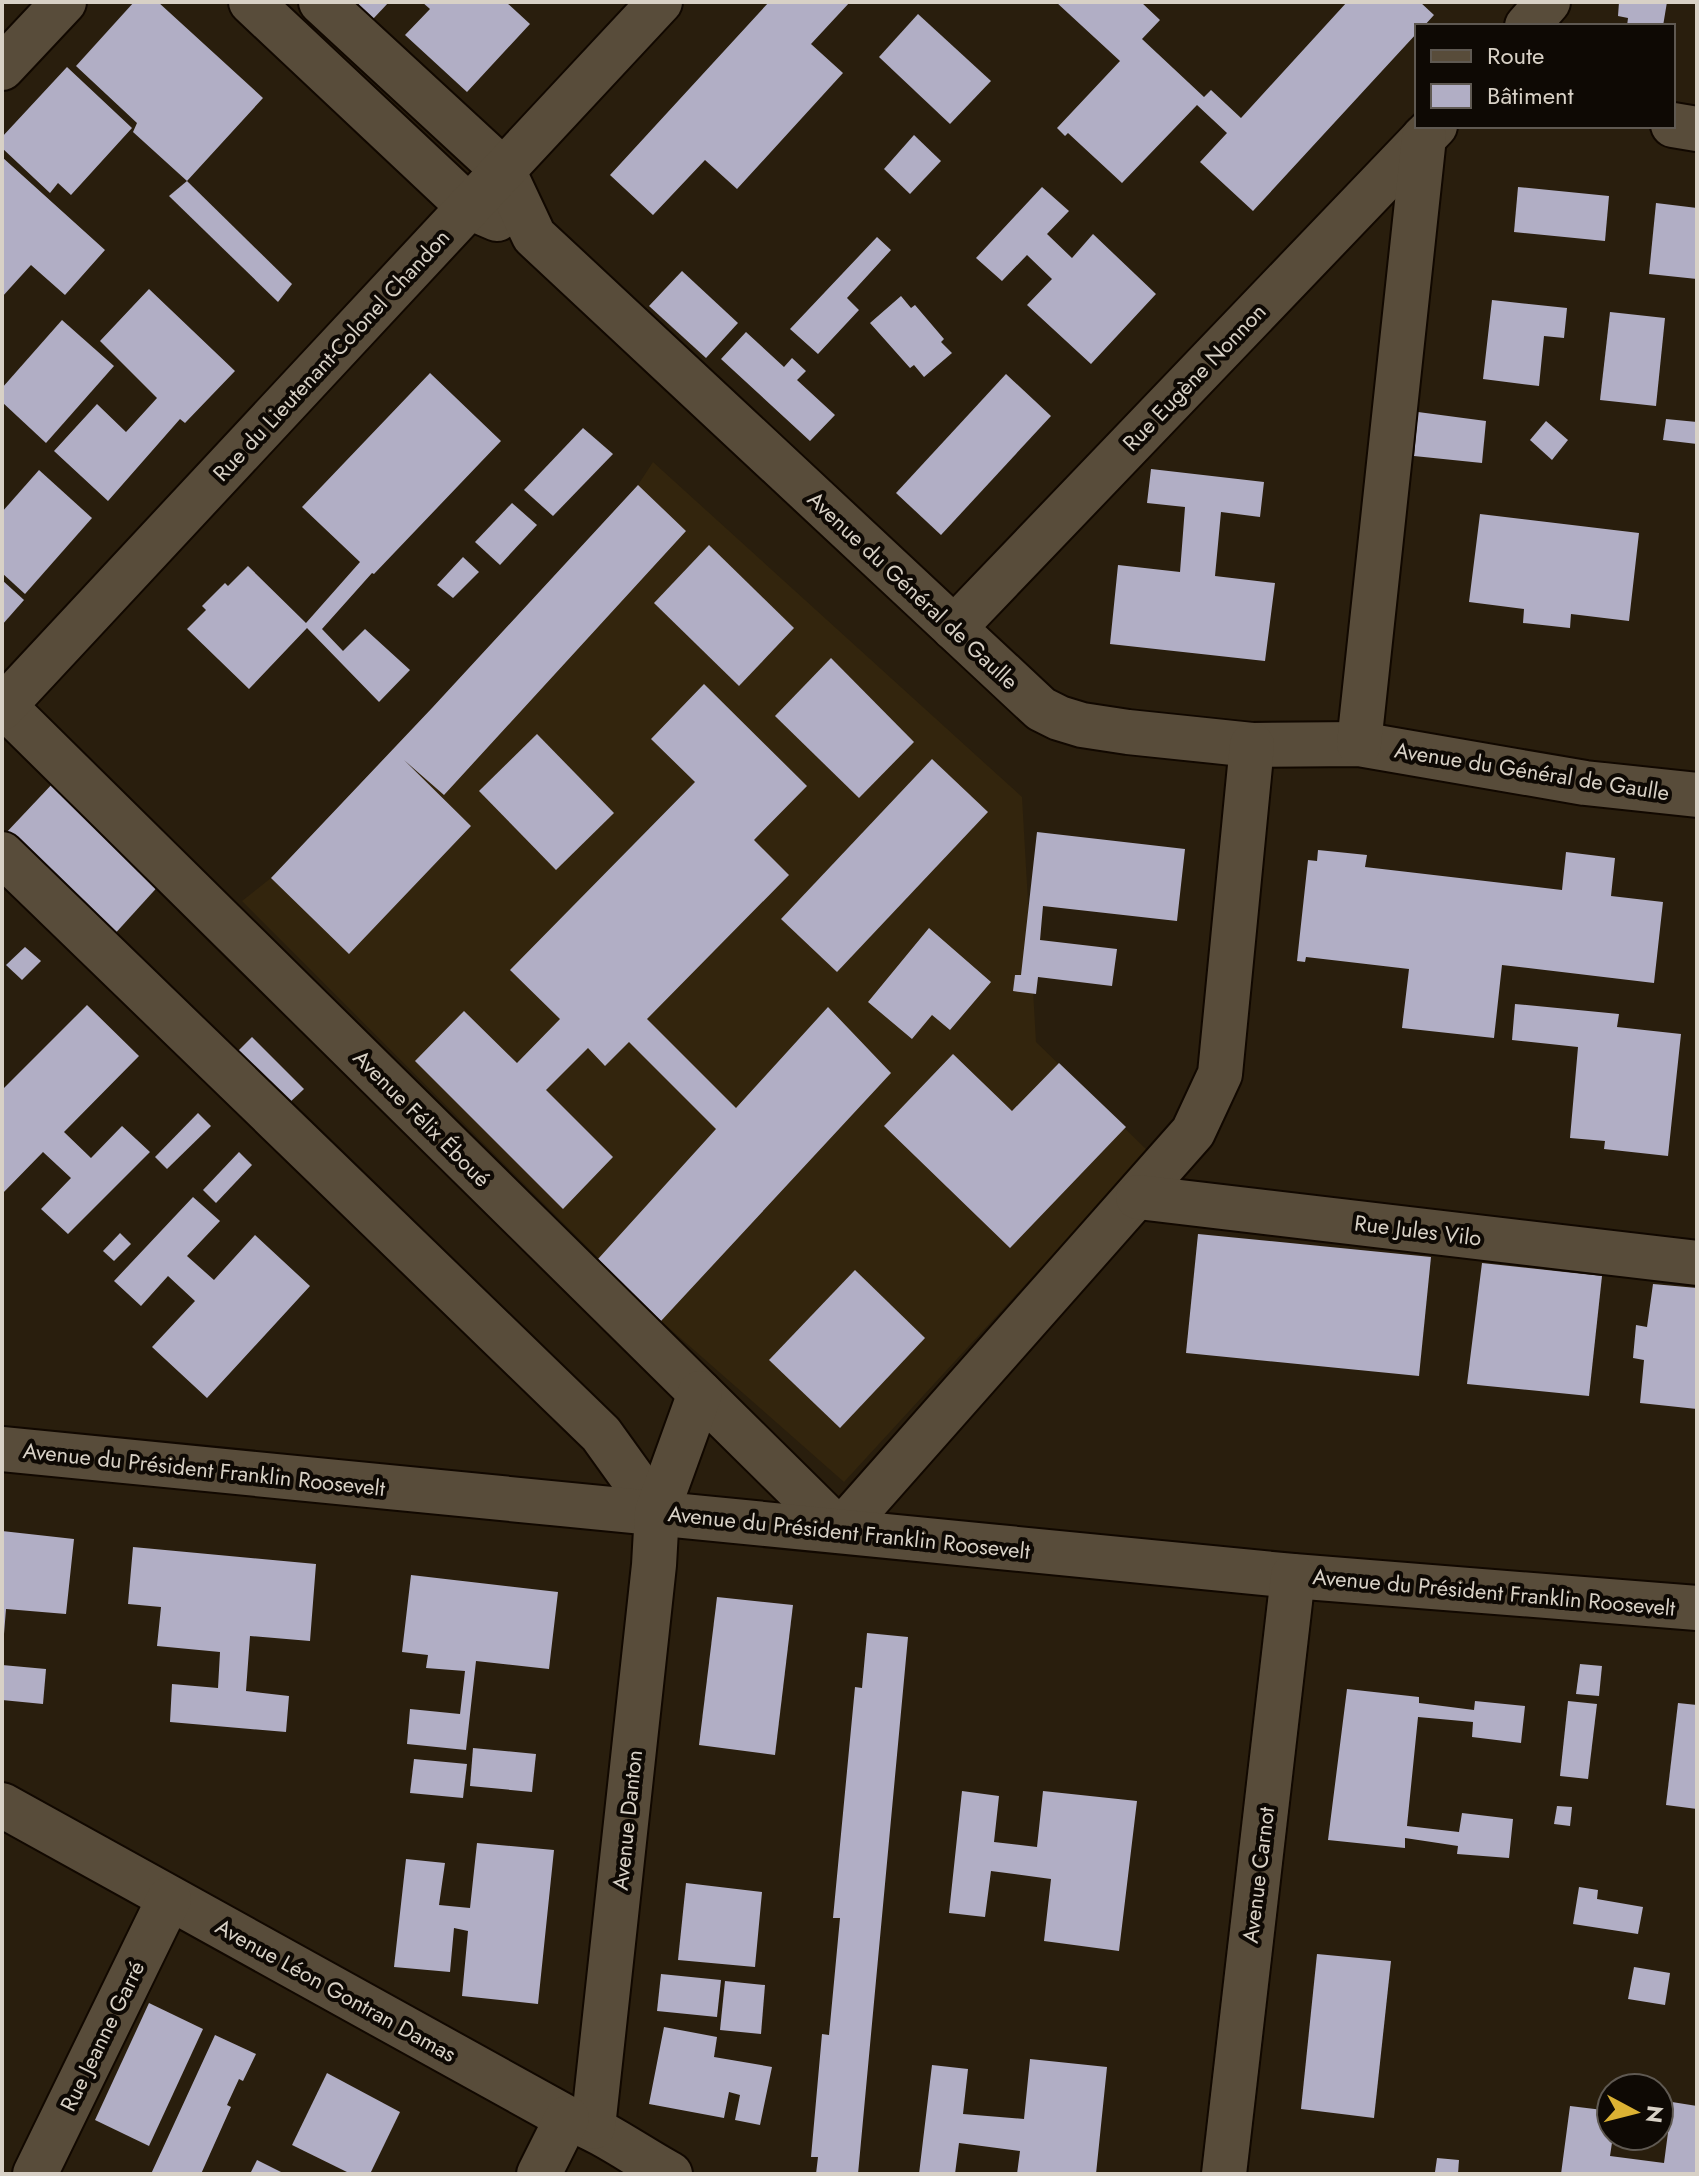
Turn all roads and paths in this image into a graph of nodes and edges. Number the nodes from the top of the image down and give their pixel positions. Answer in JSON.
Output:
{"nodes":[{"id":1,"x":64,"y":2,"type":"edge"},
{"id":2,"x":251,"y":2,"type":"edge"},
{"id":3,"x":321,"y":2,"type":"edge"},
{"id":4,"x":660,"y":2,"type":"edge"},
{"id":5,"x":1548,"y":2,"type":"edge"},
{"id":6,"x":1529,"y":24,"type":"edge"},
{"id":7,"x":2,"y":68,"type":"edge"},
{"id":8,"x":1675,"y":125,"type":"edge"},
{"id":9,"x":1697,"y":129,"type":"edge"},
{"id":10,"x":1429,"y":132,"type":"edge"},
{"id":11,"x":503,"y":170,"type":"junction"},
{"id":12,"x":469,"y":207,"type":"junction"},
{"id":13,"x":534,"y":236,"type":"junction"},
{"id":14,"x":954,"y":628,"type":"junction"},
{"id":15,"x":3,"y":707,"type":"edge"},
{"id":16,"x":1359,"y":744,"type":"junction"},
{"id":17,"x":1252,"y":745,"type":"junction"},
{"id":18,"x":1697,"y":795,"type":"edge"},
{"id":19,"x":2,"y":854,"type":"edge"},
{"id":20,"x":1138,"y":1197,"type":"junction"},
{"id":21,"x":1697,"y":1263,"type":"edge"},
{"id":22,"x":700,"y":1393,"type":"junction"},
{"id":23,"x":2,"y":1449,"type":"edge"},
{"id":24,"x":657,"y":1512,"type":"junction"},
{"id":25,"x":840,"y":1531,"type":"junction"},
{"id":26,"x":1293,"y":1576,"type":"junction"},
{"id":27,"x":1697,"y":1608,"type":"edge"},
{"id":28,"x":2,"y":1805,"type":"edge"},
{"id":29,"x":169,"y":1899,"type":"junction"},
{"id":30,"x":580,"y":2123,"type":"junction"},
{"id":31,"x":35,"y":2174,"type":"edge"},
{"id":32,"x":539,"y":2174,"type":"edge"},
{"id":33,"x":670,"y":2174,"type":"edge"},
{"id":34,"x":1224,"y":2174,"type":"edge"}],
"edges":[{"from":1,"to":7,"type":"street"},
{"from":2,"to":12,"type":"street"},
{"from":3,"to":11,"type":"street","name":"Avenue du Général de Gaulle"},
{"from":4,"to":11,"type":"street","name":"Rue du Lieutenant-Colonel Chandon"},
{"from":5,"to":6,"type":"street"},
{"from":8,"to":9,"type":"street"},
{"from":10,"to":14,"type":"street","name":"Rue Eugène Nonnon"},
{"from":10,"to":16,"type":"street"},
{"from":11,"to":12,"type":"street","name":"Rue du Lieutenant-Colonel Chandon"},
{"from":11,"to":13,"type":"street","name":"Avenue du Général de Gaulle"},
{"from":12,"to":13,"type":"street"},
{"from":12,"to":15,"type":"street","name":"Rue du Lieutenant-Colonel Chandon"},
{"from":13,"to":14,"type":"street","name":"Avenue du Général de Gaulle"},
{"from":14,"to":17,"type":"street","name":"Avenue du Général de Gaulle"},
{"from":15,"to":22,"type":"street","name":"Avenue Félix Éboué"},
{"from":16,"to":17,"type":"street","name":"Avenue du Général de Gaulle"},
{"from":16,"to":18,"type":"street","name":"Avenue du Général de Gaulle"},
{"from":17,"to":20,"type":"street"},
{"from":19,"to":24,"type":"street"},
{"from":20,"to":21,"type":"street","name":"Rue Jules Vilo"},
{"from":20,"to":25,"type":"street"},
{"from":22,"to":24,"type":"street","name":"Avenue Danton"},
{"from":22,"to":25,"type":"street","name":"Avenue Félix Éboué"},
{"from":23,"to":24,"type":"street","name":"Avenue du Président Franklin Roosevelt"},
{"from":24,"to":25,"type":"street","name":"Avenue du Président Franklin Roosevelt"},
{"from":24,"to":30,"type":"street","name":"Avenue Danton"},
{"from":25,"to":26,"type":"street","name":"Avenue du Président Franklin Roosevelt"},
{"from":26,"to":27,"type":"street","name":"Avenue du Président Franklin Roosevelt"},
{"from":26,"to":34,"type":"street","name":"Avenue Carnot"},
{"from":28,"to":29,"type":"street","name":"Avenue Léon Gontran Damas"},
{"from":29,"to":30,"type":"street","name":"Avenue Léon Gontran Damas"},
{"from":29,"to":31,"type":"street","name":"Rue Jeanne Garré"},
{"from":30,"to":32,"type":"street"},
{"from":30,"to":33,"type":"street","name":"Avenue Léon Gontran Damas"}]}
